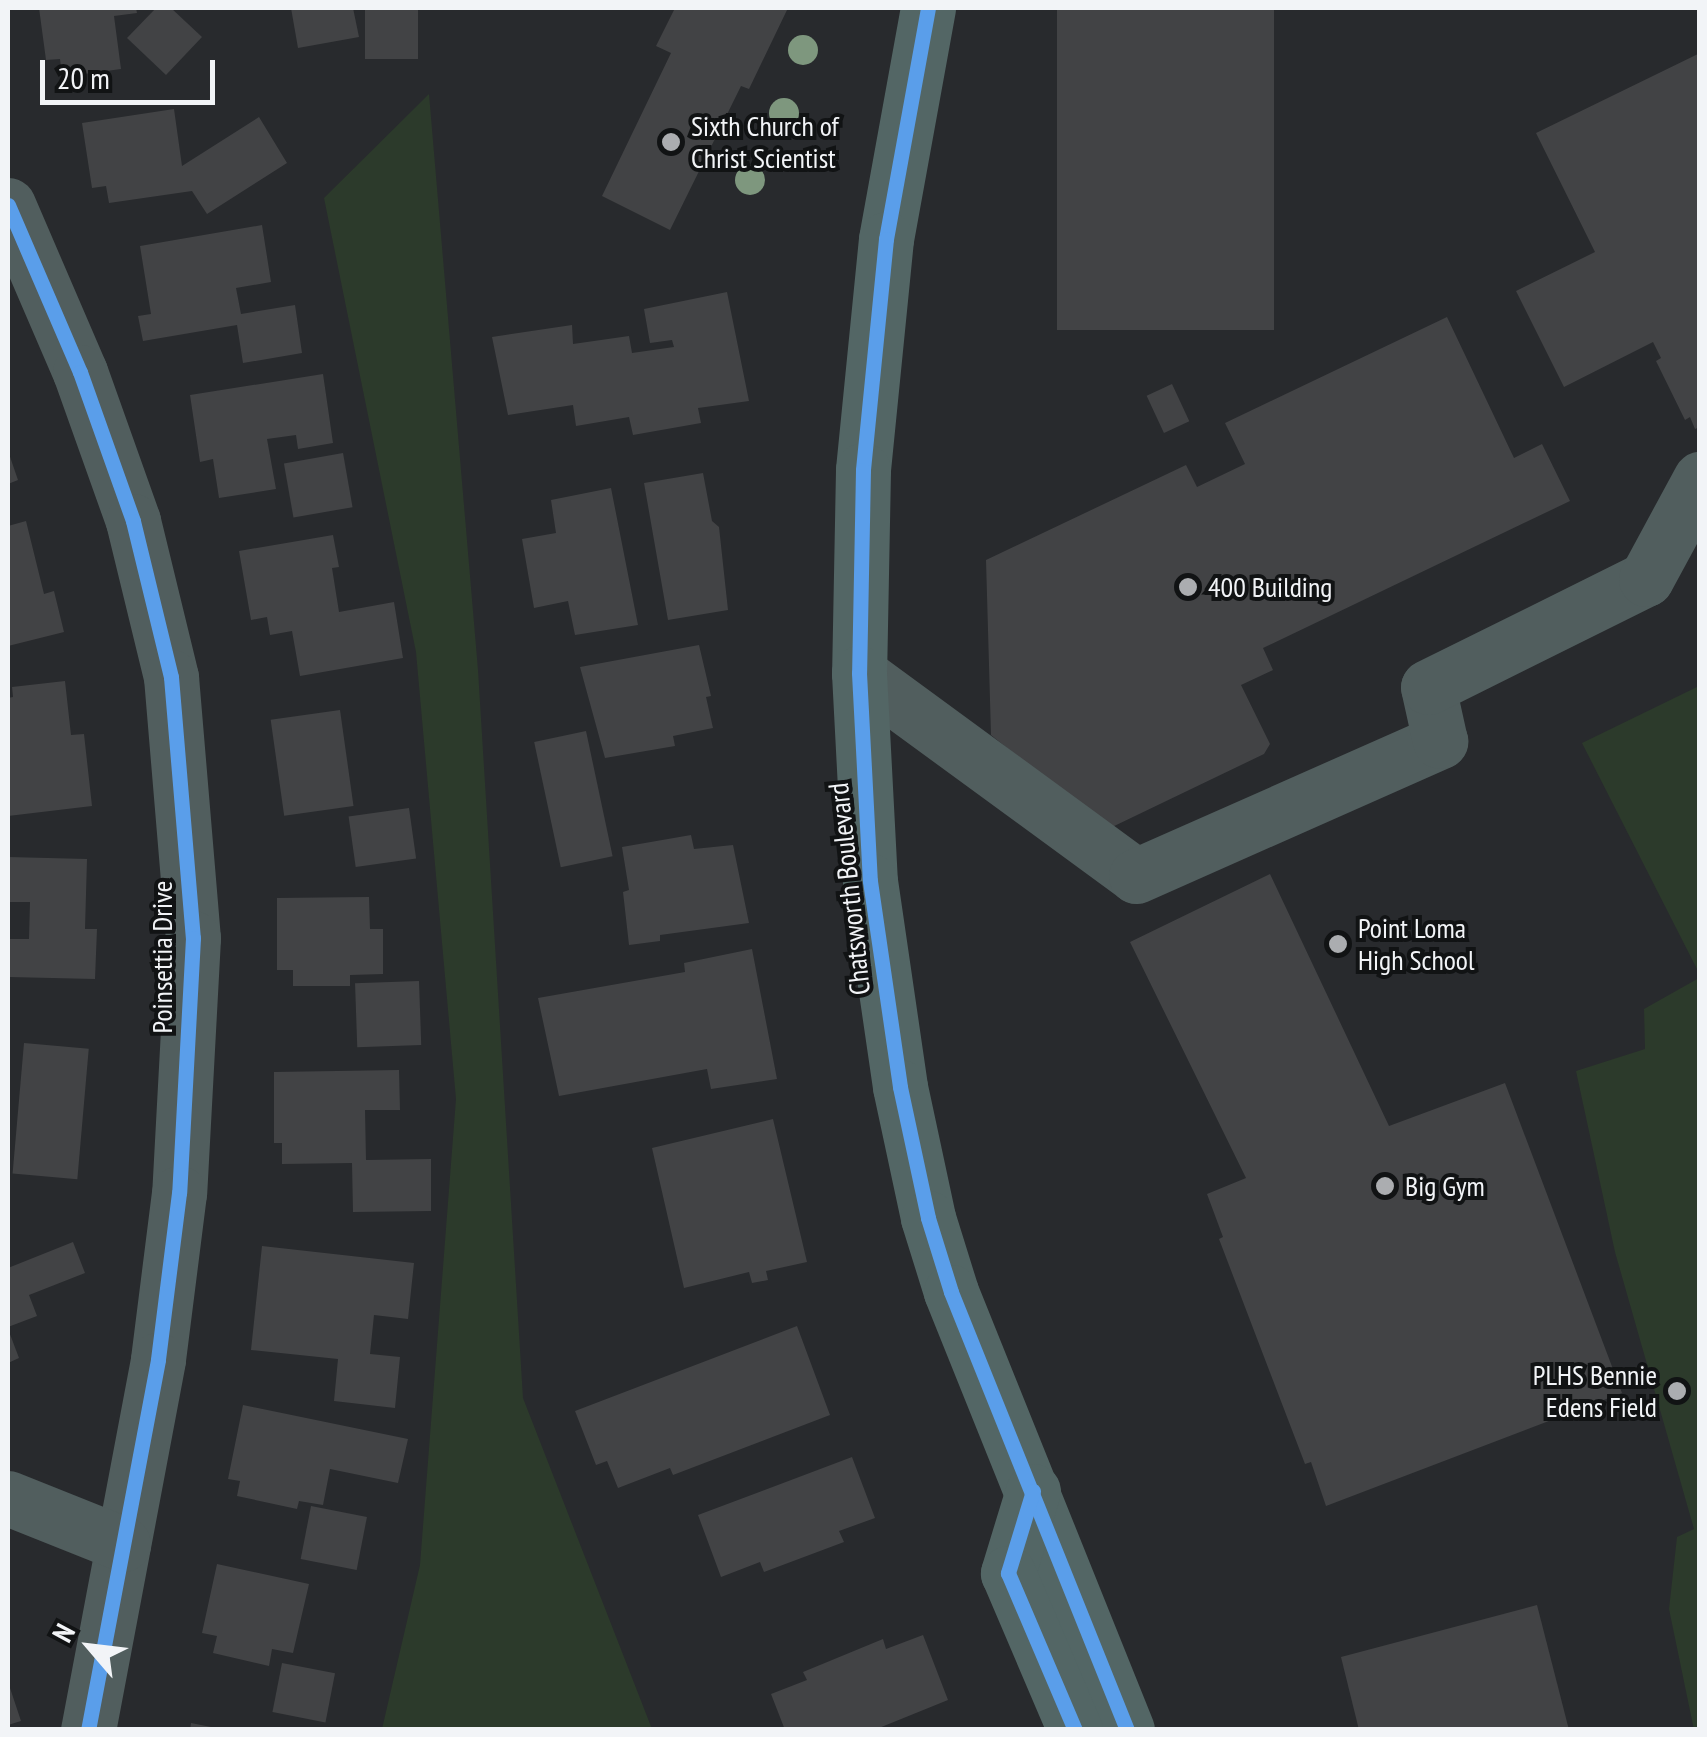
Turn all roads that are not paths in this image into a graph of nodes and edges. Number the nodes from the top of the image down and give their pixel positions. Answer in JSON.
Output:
{"nodes":[{"id":1,"x":928,"y":8,"type":"edge"},
{"id":2,"x":8,"y":205,"type":"edge"},
{"id":3,"x":1700,"y":479,"type":"edge"},
{"id":4,"x":859,"y":673,"type":"junction"},
{"id":5,"x":1033,"y":1491,"type":"junction"},
{"id":6,"x":8,"y":1498,"type":"edge"},
{"id":7,"x":124,"y":1544,"type":"junction"},
{"id":8,"x":88,"y":1730,"type":"edge"},
{"id":9,"x":1075,"y":1730,"type":"edge"},
{"id":10,"x":1127,"y":1730,"type":"edge"}],
"edges":[{"from":1,"to":4,"type":"main road","name":"Chatsworth Boulevard"},
{"from":2,"to":7,"type":"street","name":"Poinsettia Drive"},
{"from":3,"to":4,"type":"street"},
{"from":4,"to":5,"type":"main road","name":"Chatsworth Boulevard"},
{"from":5,"to":9,"type":"main road"},
{"from":5,"to":10,"type":"main road","name":"Chatsworth Boulevard"},
{"from":6,"to":7,"type":"street"},
{"from":7,"to":8,"type":"street","name":"Poinsettia Drive"}]}
